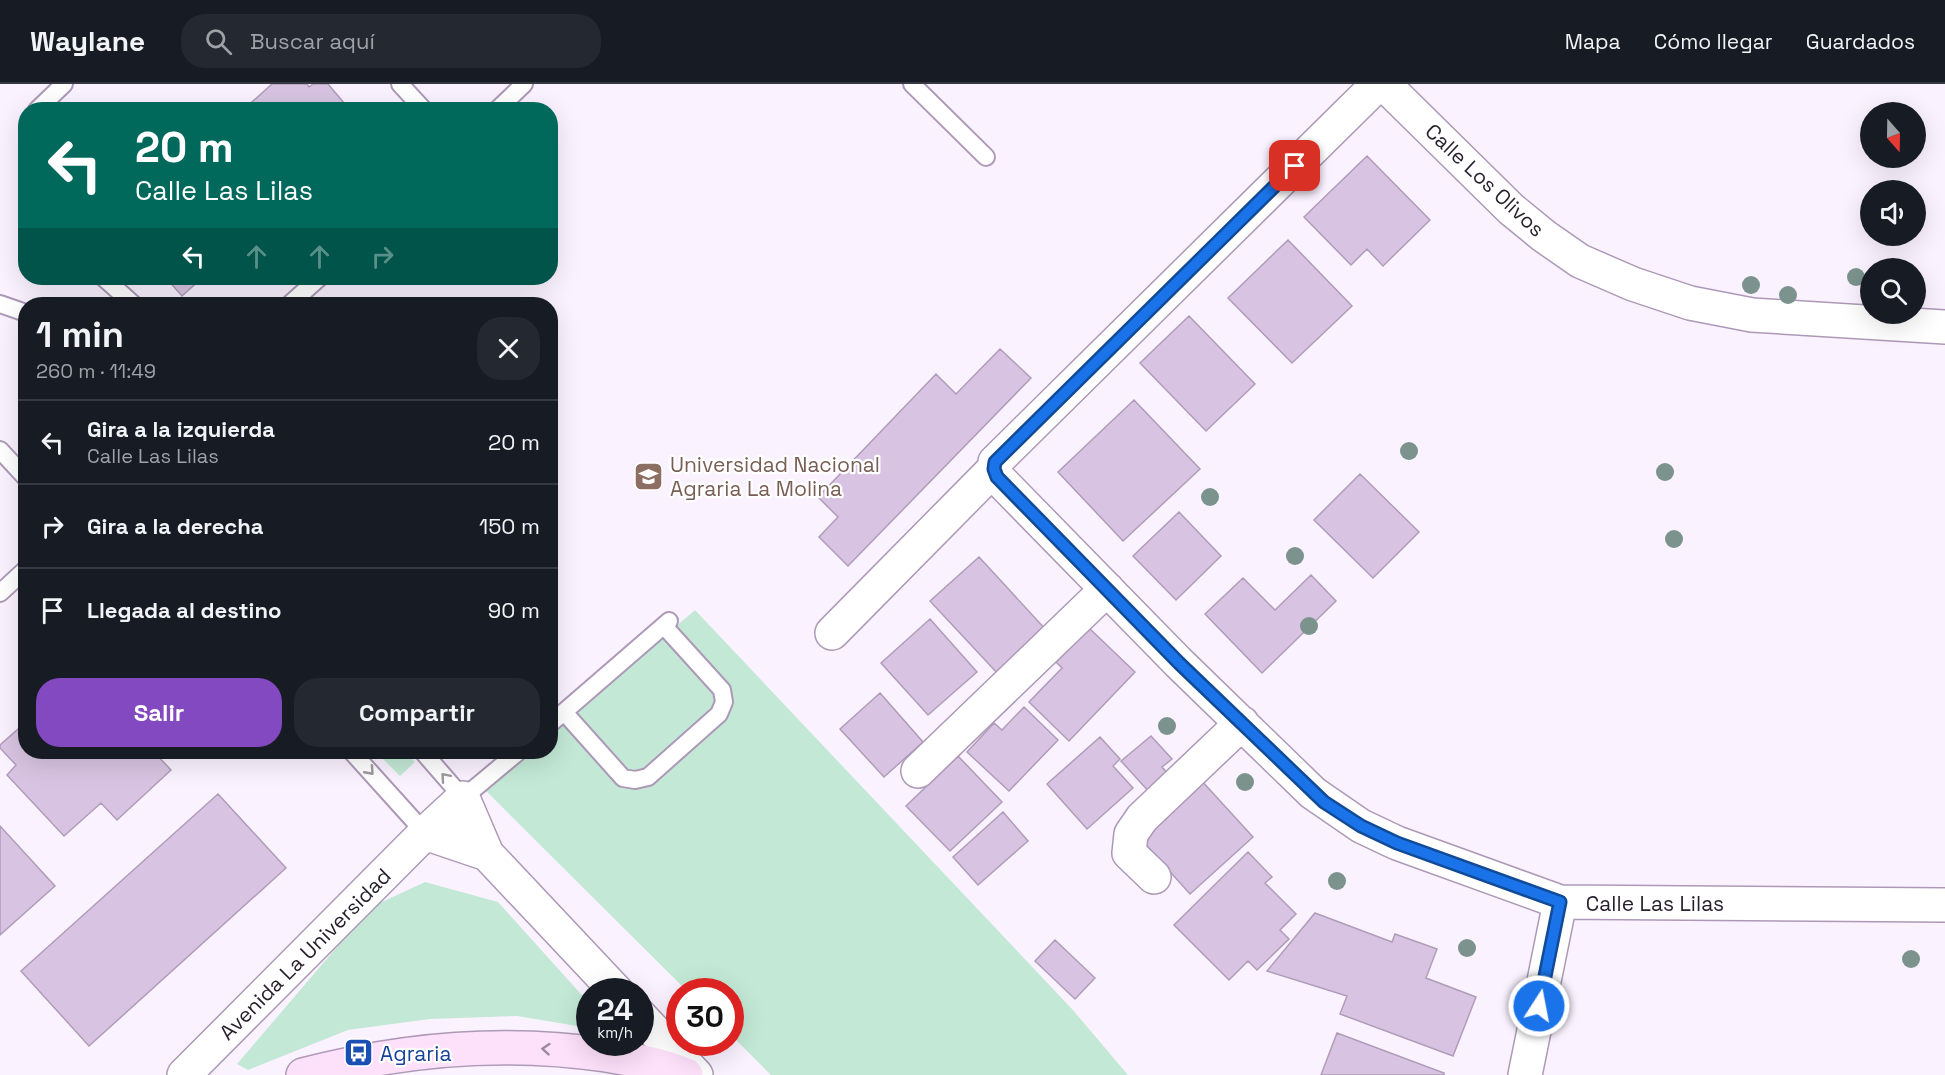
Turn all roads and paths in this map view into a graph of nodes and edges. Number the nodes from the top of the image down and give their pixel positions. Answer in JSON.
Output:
{"nodes":[{"id":1,"x":64,"y":84,"type":"edge"},
{"id":2,"x":400,"y":84,"type":"edge"},
{"id":3,"x":524,"y":84,"type":"edge"},
{"id":4,"x":912,"y":84,"type":"edge"},
{"id":5,"x":1378,"y":84,"type":"edge"},
{"id":6,"x":1384,"y":84,"type":"edge"},
{"id":7,"x":45,"y":102,"type":"edge"},
{"id":8,"x":417,"y":102,"type":"edge"},
{"id":9,"x":505,"y":102,"type":"edge"},
{"id":10,"x":986,"y":157,"type":"dead end"},
{"id":11,"x":113,"y":285,"type":"edge"},
{"id":12,"x":311,"y":285,"type":"edge"},
{"id":13,"x":125,"y":297,"type":"edge"},
{"id":14,"x":298,"y":297,"type":"edge"},
{"id":15,"x":0,"y":304,"type":"edge"},
{"id":16,"x":18,"y":310,"type":"edge"},
{"id":17,"x":1945,"y":327,"type":"edge"},
{"id":18,"x":0,"y":450,"type":"edge"},
{"id":19,"x":995,"y":466,"type":"junction"},
{"id":20,"x":18,"y":469,"type":"edge"},
{"id":21,"x":18,"y":576,"type":"edge"},
{"id":22,"x":1107,"y":589,"type":"junction"},
{"id":23,"x":0,"y":593,"type":"edge"},
{"id":24,"x":832,"y":633,"type":"dead end"},
{"id":25,"x":564,"y":712,"type":"junction"},
{"id":26,"x":558,"y":717,"type":"edge"},
{"id":27,"x":1242,"y":723,"type":"junction"},
{"id":28,"x":358,"y":759,"type":"edge"},
{"id":29,"x":429,"y":759,"type":"edge"},
{"id":30,"x":510,"y":759,"type":"edge"},
{"id":31,"x":918,"y":771,"type":"dead end"},
{"id":32,"x":463,"y":798,"type":"junction"},
{"id":33,"x":425,"y":833,"type":"junction"},
{"id":34,"x":487,"y":854,"type":"junction"},
{"id":35,"x":1154,"y":877,"type":"dead end"},
{"id":36,"x":1560,"y":902,"type":"junction"},
{"id":37,"x":1945,"y":904,"type":"edge"},
{"id":38,"x":604,"y":978,"type":"edge"},
{"id":39,"x":654,"y":1031,"type":"edge"},
{"id":40,"x":184,"y":1075,"type":"edge"},
{"id":41,"x":303,"y":1075,"type":"edge"},
{"id":42,"x":686,"y":1075,"type":"edge"},
{"id":43,"x":696,"y":1075,"type":"edge"},
{"id":44,"x":1525,"y":1075,"type":"edge"}],
"edges":[{"from":1,"to":7,"type":"lane"},
{"from":2,"to":8,"type":"lane"},
{"from":3,"to":9,"type":"lane"},
{"from":4,"to":10,"type":"lane"},
{"from":5,"to":19,"type":"street"},
{"from":6,"to":17,"type":"street","name":"Calle Los Olivos"},
{"from":11,"to":13,"type":"lane"},
{"from":12,"to":14,"type":"lane"},
{"from":15,"to":16,"type":"lane"},
{"from":18,"to":20,"type":"lane"},
{"from":19,"to":22,"type":"street","name":"Calle Las Lilas"},
{"from":19,"to":24,"type":"street"},
{"from":21,"to":23,"type":"lane"},
{"from":22,"to":27,"type":"street","name":"Calle Las Lilas"},
{"from":22,"to":31,"type":"street"},
{"from":25,"to":25,"type":"lane"},
{"from":25,"to":26,"type":"lane"},
{"from":27,"to":35,"type":"street"},
{"from":27,"to":36,"type":"street","name":"Calle Las Lilas"},
{"from":28,"to":33,"type":"lane","one_way":true},
{"from":32,"to":29,"type":"lane","one_way":true},
{"from":30,"to":32,"type":"lane","name":"Avenida La Universidad"},
{"from":32,"to":33,"type":"street","name":"Avenida La Universidad"},
{"from":32,"to":34,"type":"street"},
{"from":33,"to":34,"type":"street"},
{"from":33,"to":40,"type":"street","name":"Avenida La Universidad"},
{"from":34,"to":38,"type":"street"},
{"from":36,"to":37,"type":"street","name":"Calle Las Lilas"},
{"from":36,"to":44,"type":"street"},
{"from":39,"to":43,"type":"street"},
{"from":42,"to":41,"type":"main road","one_way":true}]}
